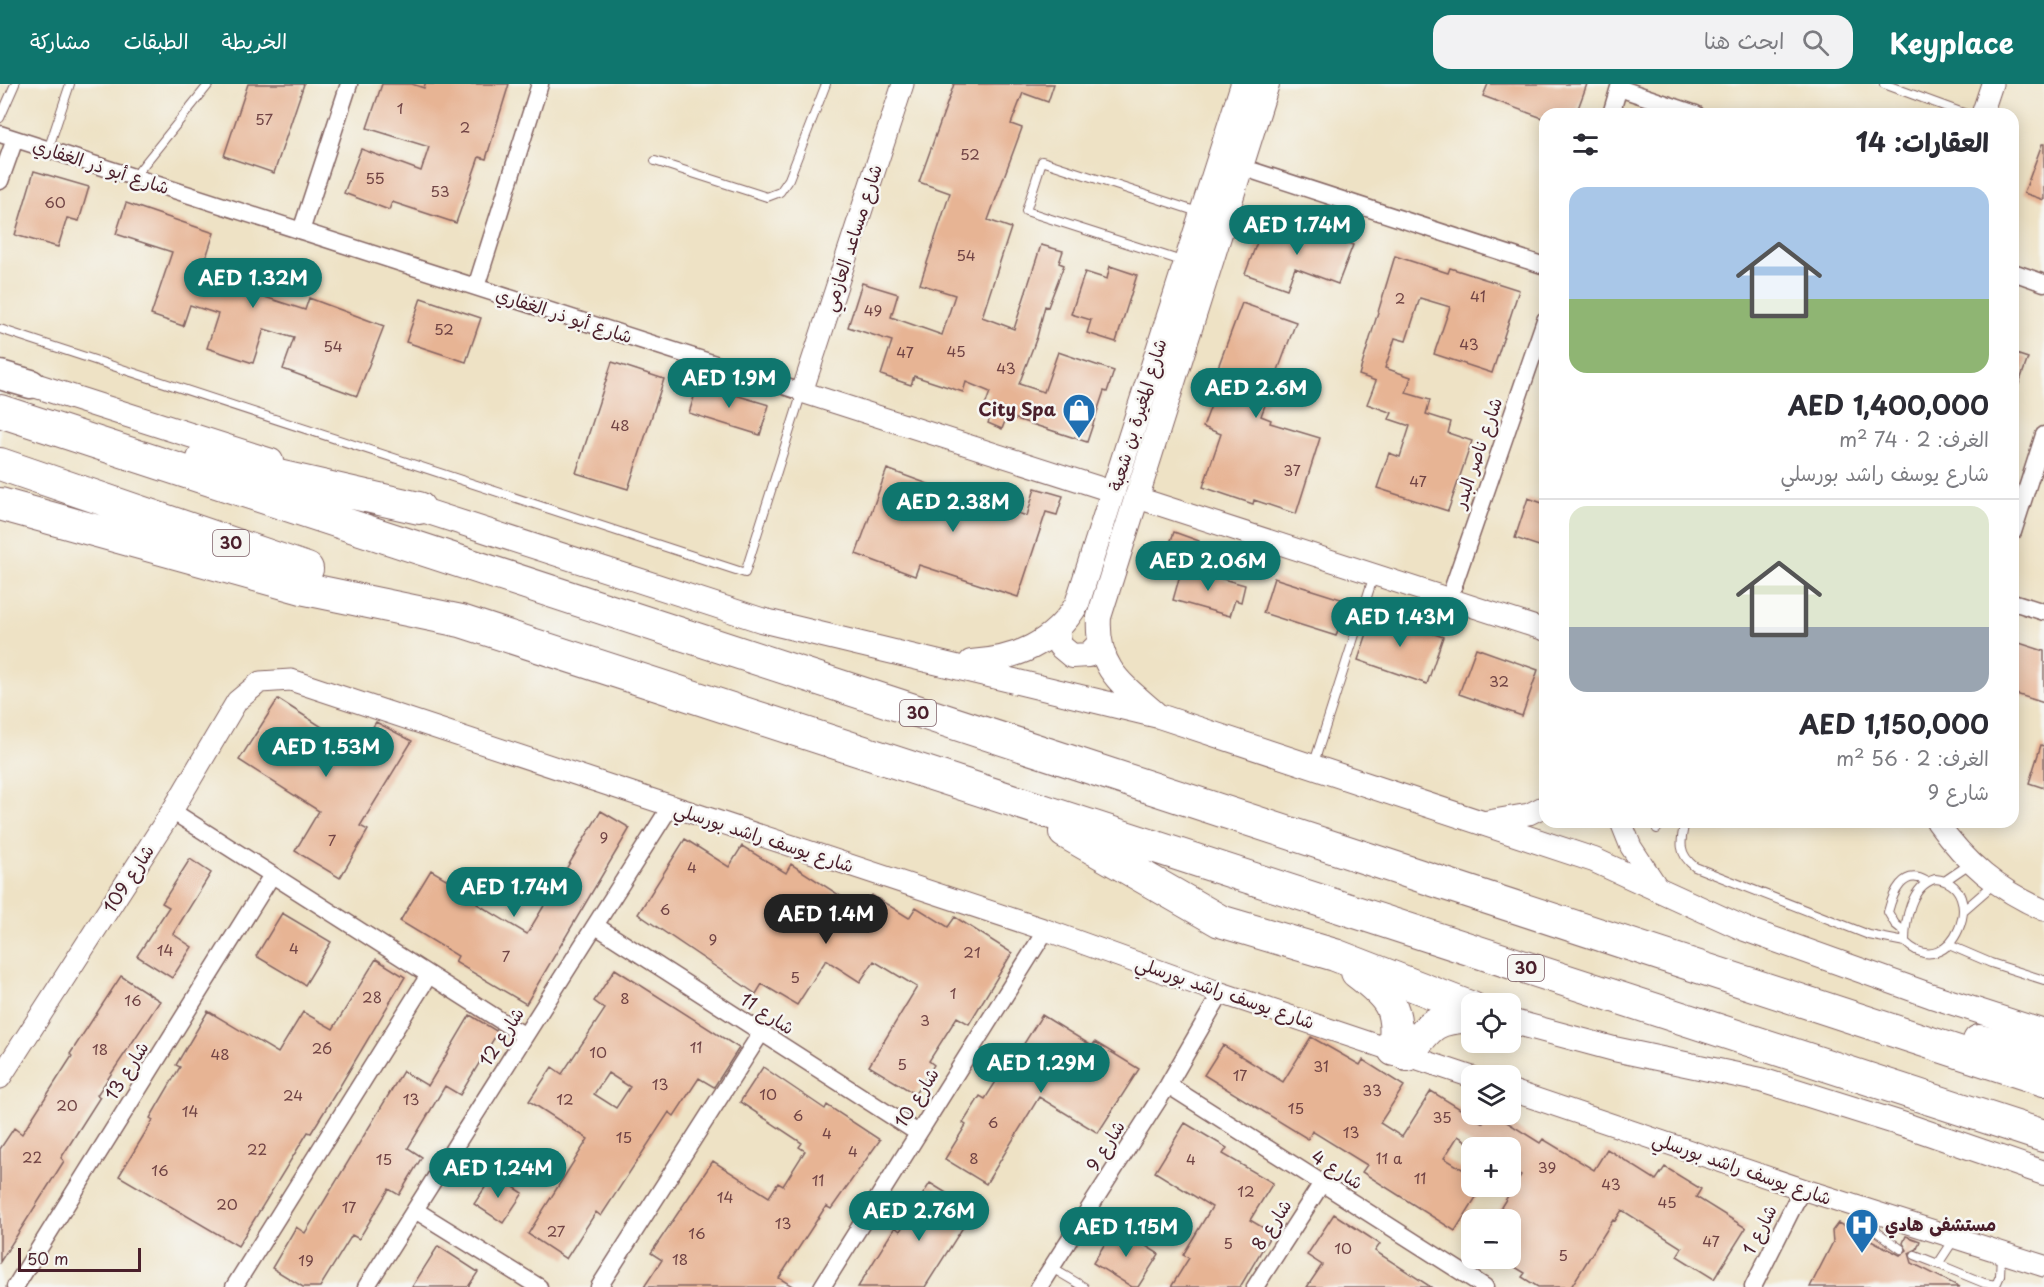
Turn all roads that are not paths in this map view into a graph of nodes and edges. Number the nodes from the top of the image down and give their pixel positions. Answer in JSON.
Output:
{"nodes":[{"id":1,"x":15,"y":84,"type":"edge"},
{"id":2,"x":70,"y":84,"type":"edge"},
{"id":3,"x":209,"y":84,"type":"edge"},
{"id":4,"x":349,"y":84,"type":"edge"},
{"id":5,"x":540,"y":84,"type":"edge"},
{"id":6,"x":826,"y":84,"type":"edge"},
{"id":7,"x":903,"y":84,"type":"edge"},
{"id":8,"x":1243,"y":84,"type":"edge"},
{"id":9,"x":1267,"y":84,"type":"edge"},
{"id":10,"x":1884,"y":84,"type":"edge"},
{"id":11,"x":1992,"y":84,"type":"edge"},
{"id":12,"x":1620,"y":86,"type":"edge"},
{"id":13,"x":1613,"y":108,"type":"edge"},
{"id":14,"x":1680,"y":108,"type":"edge"},
{"id":15,"x":1950,"y":108,"type":"edge"},
{"id":16,"x":1984,"y":108,"type":"edge"},
{"id":17,"x":0,"y":118,"type":"edge"},
{"id":18,"x":7,"y":136,"type":"edge"},
{"id":19,"x":48,"y":150,"type":"junction"},
{"id":20,"x":655,"y":161,"type":"dead end"},
{"id":21,"x":1230,"y":163,"type":"junction"},
{"id":22,"x":133,"y":177,"type":"junction"},
{"id":23,"x":0,"y":181,"type":"edge"},
{"id":24,"x":1201,"y":213,"type":"junction"},
{"id":25,"x":302,"y":231,"type":"junction"},
{"id":26,"x":1186,"y":262,"type":"junction"},
{"id":27,"x":1539,"y":264,"type":"edge"},
{"id":28,"x":2019,"y":274,"type":"edge"},
{"id":29,"x":2044,"y":283,"type":"edge"},
{"id":30,"x":476,"y":287,"type":"junction"},
{"id":31,"x":0,"y":329,"type":"edge"},
{"id":32,"x":1539,"y":337,"type":"edge"},
{"id":33,"x":0,"y":360,"type":"edge"},
{"id":34,"x":0,"y":375,"type":"edge"},
{"id":35,"x":31,"y":384,"type":"junction"},
{"id":36,"x":802,"y":392,"type":"junction"},
{"id":37,"x":0,"y":411,"type":"edge"},
{"id":38,"x":2044,"y":435,"type":"edge"},
{"id":39,"x":0,"y":465,"type":"edge"},
{"id":40,"x":1125,"y":495,"type":"junction"},
{"id":41,"x":7,"y":507,"type":"edge"},
{"id":42,"x":418,"y":508,"type":"junction"},
{"id":43,"x":2019,"y":513,"type":"edge"},
{"id":44,"x":1374,"y":574,"type":"junction"},
{"id":45,"x":1449,"y":599,"type":"junction"},
{"id":46,"x":2019,"y":604,"type":"edge"},
{"id":47,"x":2044,"y":612,"type":"edge"},
{"id":48,"x":461,"y":621,"type":"junction"},
{"id":49,"x":1539,"y":628,"type":"edge"},
{"id":50,"x":1057,"y":630,"type":"junction"},
{"id":51,"x":1099,"y":644,"type":"junction"},
{"id":52,"x":950,"y":664,"type":"junction"},
{"id":53,"x":260,"y":682,"type":"joint"},
{"id":54,"x":1159,"y":716,"type":"junction"},
{"id":55,"x":1313,"y":766,"type":"junction"},
{"id":56,"x":1007,"y":799,"type":"junction"},
{"id":57,"x":670,"y":807,"type":"junction"},
{"id":58,"x":1539,"y":809,"type":"edge"},
{"id":59,"x":172,"y":811,"type":"junction"},
{"id":60,"x":1482,"y":822,"type":"junction"},
{"id":61,"x":1623,"y":828,"type":"edge"},
{"id":62,"x":1685,"y":828,"type":"edge"},
{"id":63,"x":1941,"y":828,"type":"edge"},
{"id":64,"x":1971,"y":863,"type":"junction"},
{"id":65,"x":272,"y":875,"type":"junction"},
{"id":66,"x":1946,"y":880,"type":"junction"},
{"id":67,"x":1926,"y":881,"type":"junction"},
{"id":68,"x":1995,"y":883,"type":"junction"},
{"id":69,"x":1660,"y":891,"type":"junction"},
{"id":70,"x":1964,"y":910,"type":"junction"},
{"id":71,"x":2044,"y":910,"type":"edge"},
{"id":72,"x":596,"y":926,"type":"junction"},
{"id":73,"x":1046,"y":930,"type":"junction"},
{"id":74,"x":1905,"y":932,"type":"junction"},
{"id":75,"x":1905,"y":942,"type":"junction"},
{"id":76,"x":1950,"y":945,"type":"junction"},
{"id":77,"x":1335,"y":955,"type":"junction"},
{"id":78,"x":429,"y":975,"type":"junction"},
{"id":79,"x":2044,"y":980,"type":"edge"},
{"id":80,"x":1221,"y":993,"type":"junction"},
{"id":81,"x":1461,"y":1004,"type":"edge"},
{"id":82,"x":1837,"y":1012,"type":"junction"},
{"id":83,"x":1461,"y":1017,"type":"edge"},
{"id":84,"x":1521,"y":1024,"type":"edge"},
{"id":85,"x":2044,"y":1032,"type":"edge"},
{"id":86,"x":761,"y":1033,"type":"junction"},
{"id":87,"x":525,"y":1036,"type":"junction"},
{"id":88,"x":1400,"y":1052,"type":"junction"},
{"id":89,"x":2044,"y":1054,"type":"edge"},
{"id":90,"x":1461,"y":1073,"type":"edge"},
{"id":91,"x":0,"y":1078,"type":"edge"},
{"id":92,"x":2044,"y":1080,"type":"edge"},
{"id":93,"x":1168,"y":1085,"type":"junction"},
{"id":94,"x":1521,"y":1094,"type":"edge"},
{"id":95,"x":918,"y":1133,"type":"junction"},
{"id":96,"x":2044,"y":1136,"type":"edge"},
{"id":97,"x":2044,"y":1173,"type":"edge"},
{"id":98,"x":1322,"y":1183,"type":"junction"},
{"id":99,"x":1802,"y":1190,"type":"junction"},
{"id":100,"x":1864,"y":1209,"type":"junction"},
{"id":101,"x":415,"y":1210,"type":"junction"},
{"id":102,"x":1955,"y":1238,"type":"junction"},
{"id":103,"x":1901,"y":1249,"type":"dead end"},
{"id":104,"x":2001,"y":1253,"type":"junction"},
{"id":105,"x":1915,"y":1255,"type":"dead end"},
{"id":106,"x":1938,"y":1264,"type":"junction"},
{"id":107,"x":2044,"y":1266,"type":"edge"},
{"id":108,"x":1052,"y":1268,"type":"junction"},
{"id":109,"x":1482,"y":1286,"type":"edge"},
{"id":110,"x":15,"y":1287,"type":"edge"},
{"id":111,"x":234,"y":1287,"type":"edge"},
{"id":112,"x":366,"y":1287,"type":"edge"},
{"id":113,"x":539,"y":1287,"type":"edge"},
{"id":114,"x":599,"y":1287,"type":"edge"},
{"id":115,"x":822,"y":1287,"type":"edge"},
{"id":116,"x":1039,"y":1287,"type":"edge"},
{"id":117,"x":1084,"y":1287,"type":"edge"},
{"id":118,"x":1255,"y":1287,"type":"edge"},
{"id":119,"x":1753,"y":1287,"type":"edge"}],
"edges":[{"from":1,"to":17,"type":"lane"},
{"from":2,"to":19,"type":"lane"},
{"from":3,"to":22,"type":"lane"},
{"from":4,"to":25,"type":"street"},
{"from":5,"to":30,"type":"street"},
{"from":6,"to":20,"type":"lane"},
{"from":7,"to":36,"type":"street","name":"شارع مساعد العازمي"},
{"from":8,"to":21,"type":"main road","name":"شارع المغيرة بن شعبة"},
{"from":9,"to":21,"type":"main road","name":"شارع المغيرة بن شعبة"},
{"from":10,"to":15,"type":"lane"},
{"from":11,"to":16,"type":"street"},
{"from":12,"to":13,"type":"street"},
{"from":12,"to":14,"type":"street"},
{"from":18,"to":19,"type":"street","name":"شارع أبو ذر الغفاري"},
{"from":18,"to":23,"type":"street","name":"شارع أبو ذر الغفاري"},
{"from":19,"to":22,"type":"street","name":"شارع أبو ذر الغفاري"},
{"from":21,"to":24,"type":"main road","name":"شارع المغيرة بن شعبة"},
{"from":21,"to":27,"type":"street"},
{"from":21,"to":40,"type":"main road","name":"شارع المغيرة بن شعبة"},
{"from":22,"to":25,"type":"street","name":"شارع أبو ذر الغفاري"},
{"from":24,"to":26,"type":"main road","name":"شارع المغيرة بن شعبة"},
{"from":24,"to":26,"type":"lane"},
{"from":25,"to":30,"type":"street","name":"شارع أبو ذر الغفاري"},
{"from":26,"to":40,"type":"main road","name":"شارع المغيرة بن شعبة"},
{"from":28,"to":29,"type":"street"},
{"from":30,"to":36,"type":"street","name":"شارع أبو ذر الغفاري"},
{"from":31,"to":36,"type":"lane"},
{"from":32,"to":45,"type":"street","name":"شارع ناصر البدر"},
{"from":33,"to":35,"type":"street"},
{"from":34,"to":35,"type":"highway"},
{"from":35,"to":42,"type":"main road"},
{"from":36,"to":40,"type":"street","name":"شارع أبو ذر الغفاري"},
{"from":37,"to":42,"type":"highway"},
{"from":37,"to":82,"type":"highway","number":"30"},
{"from":38,"to":43,"type":"street"},
{"from":39,"to":48,"type":"highway","number":"30"},
{"from":40,"to":44,"type":"street","name":"شارع أبو ذر الغفاري"},
{"from":40,"to":50,"type":"main road","name":"شارع المغيرة بن شعبة"},
{"from":40,"to":51,"type":"main road","name":"شارع المغيرة بن شعبة"},
{"from":41,"to":48,"type":"highway"},
{"from":42,"to":52,"type":"main road"},
{"from":44,"to":45,"type":"street","name":"شارع أبو ذر الغفاري"},
{"from":44,"to":55,"type":"lane"},
{"from":45,"to":49,"type":"street","name":"شارع أبو ذر الغفاري"},
{"from":46,"to":47,"type":"street"},
{"from":48,"to":56,"type":"highway","number":"30"},
{"from":50,"to":51,"type":"main road"},
{"from":50,"to":52,"type":"main road","name":"شارع المغيرة بن شعبة"},
{"from":51,"to":54,"type":"main road","name":"شارع المغيرة بن شعبة"},
{"from":52,"to":54,"type":"main road"},
{"from":53,"to":57,"type":"street","name":"شارع يوسف راشد بورسلي"},
{"from":53,"to":59,"type":"street","name":"شارع 109"},
{"from":54,"to":55,"type":"main road"},
{"from":55,"to":60,"type":"main road"},
{"from":56,"to":77,"type":"highway"},
{"from":56,"to":96,"type":"highway","number":"30"},
{"from":57,"to":72,"type":"street","name":"شارع 12"},
{"from":57,"to":73,"type":"street","name":"شارع يوسف راشد بورسلي"},
{"from":58,"to":60,"type":"street"},
{"from":59,"to":65,"type":"street"},
{"from":59,"to":91,"type":"street","name":"شارع 109"},
{"from":60,"to":69,"type":"main road"},
{"from":61,"to":69,"type":"street"},
{"from":62,"to":75,"type":"lane"},
{"from":63,"to":64,"type":"street"},
{"from":64,"to":66,"type":"lane"},
{"from":64,"to":68,"type":"street"},
{"from":65,"to":78,"type":"street"},
{"from":65,"to":110,"type":"street","name":"شارع 13"},
{"from":66,"to":67,"type":"lane"},
{"from":66,"to":70,"type":"lane"},
{"from":67,"to":74,"type":"lane"},
{"from":67,"to":74,"type":"lane"},
{"from":68,"to":70,"type":"lane"},
{"from":68,"to":71,"type":"street"},
{"from":69,"to":85,"type":"main road"},
{"from":70,"to":76,"type":"lane"},
{"from":72,"to":86,"type":"street","name":"شارع 11"},
{"from":72,"to":87,"type":"street","name":"شارع 12"},
{"from":73,"to":80,"type":"street","name":"شارع يوسف راشد بورسلي"},
{"from":73,"to":95,"type":"street","name":"شارع 10"},
{"from":74,"to":75,"type":"lane"},
{"from":75,"to":76,"type":"lane"},
{"from":76,"to":79,"type":"lane"},
{"from":77,"to":81,"type":"highway"},
{"from":77,"to":88,"type":"highway"},
{"from":78,"to":87,"type":"street"},
{"from":78,"to":111,"type":"street"},
{"from":80,"to":88,"type":"street","name":"شارع يوسف راشد بورسلي"},
{"from":80,"to":93,"type":"street","name":"شارع 9"},
{"from":82,"to":89,"type":"highway"},
{"from":82,"to":92,"type":"highway","number":"30"},
{"from":83,"to":88,"type":"highway"},
{"from":84,"to":97,"type":"main road"},
{"from":86,"to":95,"type":"street","name":"شارع 11"},
{"from":86,"to":114,"type":"street"},
{"from":87,"to":101,"type":"street","name":"شارع 12"},
{"from":88,"to":90,"type":"street","name":"شارع يوسف راشد بورسلي"},
{"from":93,"to":98,"type":"street","name":"شارع 4"},
{"from":93,"to":108,"type":"street","name":"شارع 9"},
{"from":94,"to":99,"type":"street","name":"شارع يوسف راشد بورسلي"},
{"from":95,"to":115,"type":"street","name":"شارع 10"},
{"from":98,"to":109,"type":"street","name":"شارع 4"},
{"from":98,"to":118,"type":"street","name":"شارع 8"},
{"from":99,"to":100,"type":"street","name":"شارع يوسف راشد بورسلي"},
{"from":99,"to":119,"type":"street","name":"شارع 1"},
{"from":100,"to":102,"type":"street","name":"شارع يوسف راشد بورسلي"},
{"from":100,"to":103,"type":"lane"},
{"from":101,"to":112,"type":"street","name":"شارع 12"},
{"from":101,"to":113,"type":"street"},
{"from":102,"to":104,"type":"street","name":"شارع يوسف راشد بورسلي"},
{"from":102,"to":106,"type":"lane"},
{"from":104,"to":106,"type":"lane"},
{"from":104,"to":107,"type":"street","name":"شارع يوسف راشد بورسلي"},
{"from":105,"to":106,"type":"lane"},
{"from":108,"to":116,"type":"street","name":"شارع 9"},
{"from":108,"to":117,"type":"lane"}]}
